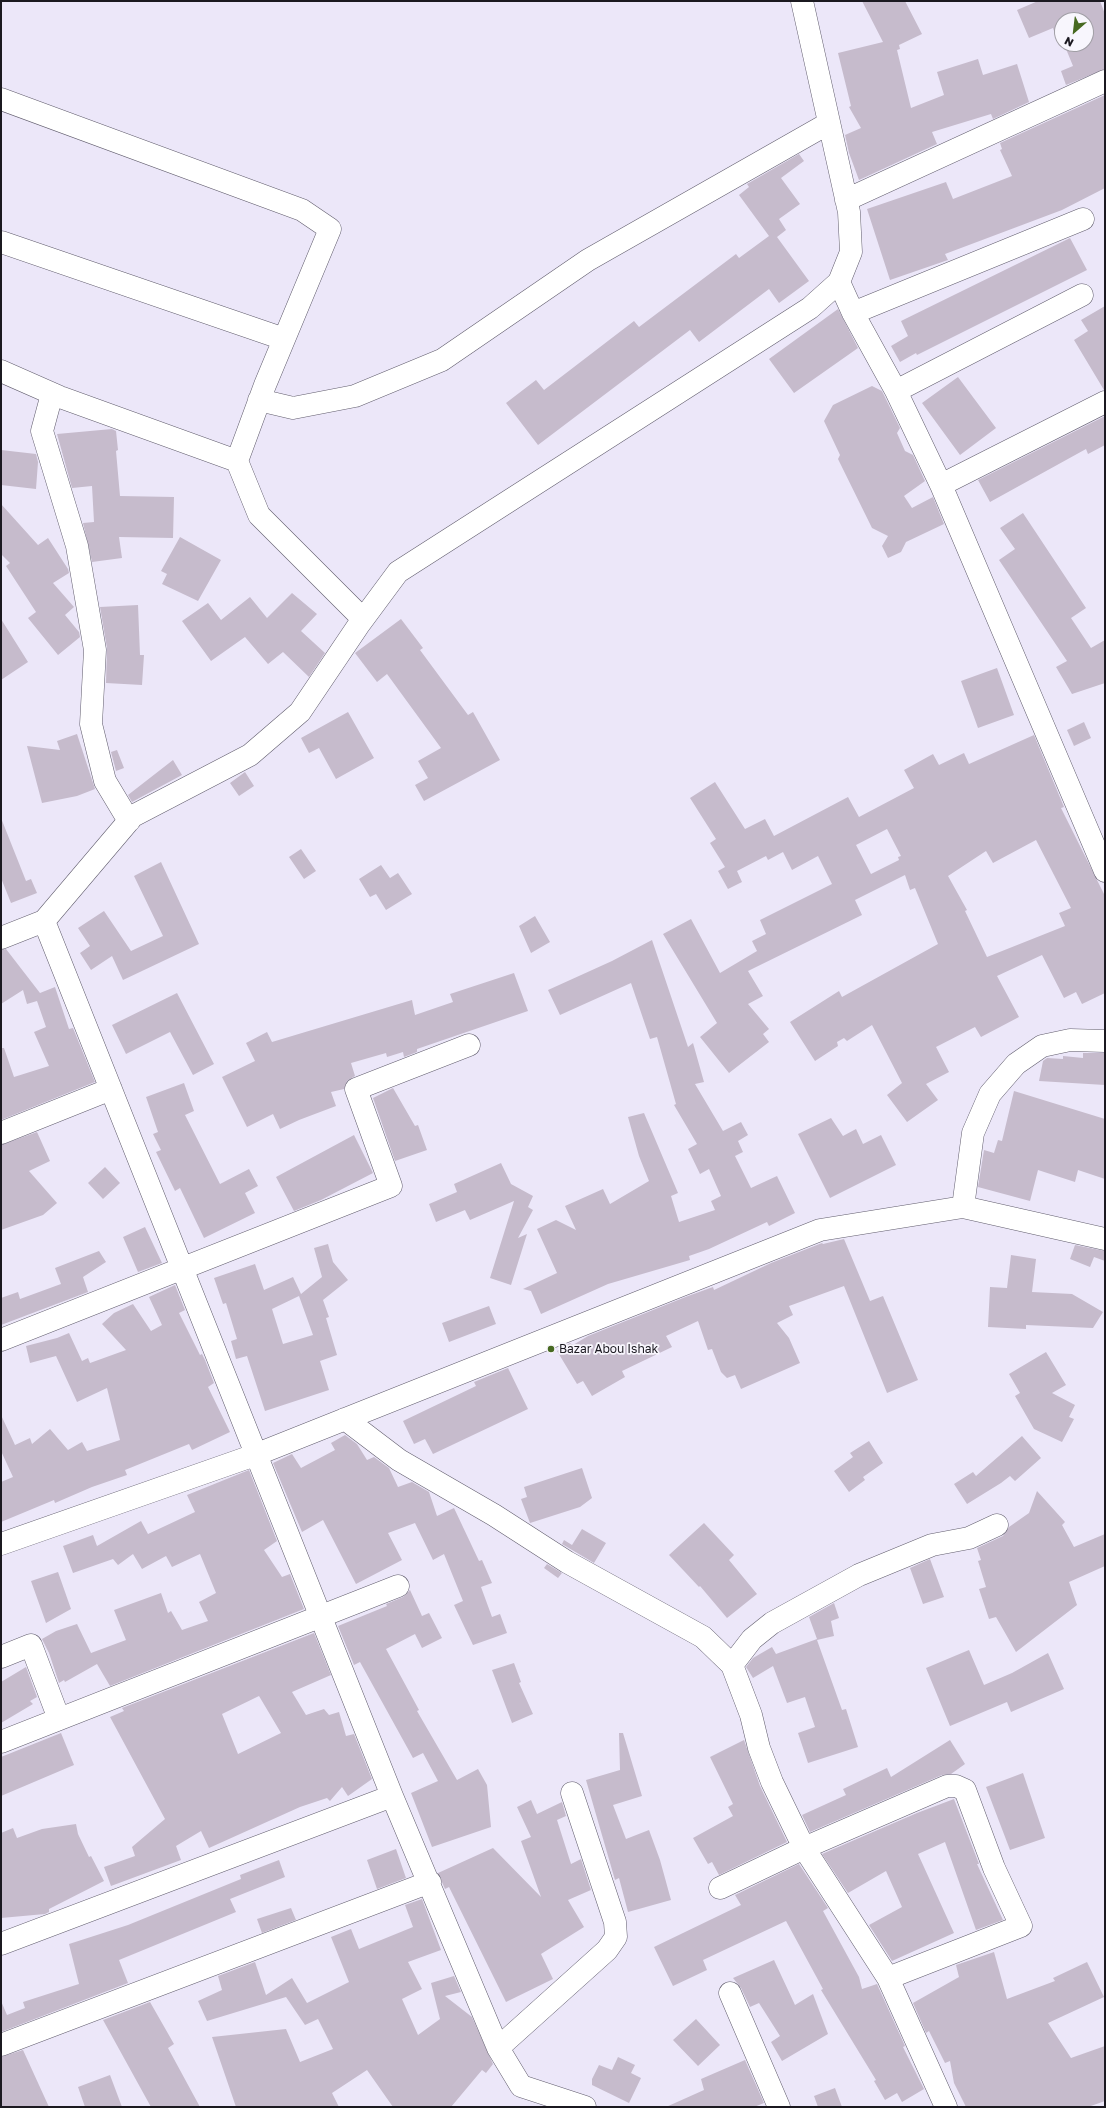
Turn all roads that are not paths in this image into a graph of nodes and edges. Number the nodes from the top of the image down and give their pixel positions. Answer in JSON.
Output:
{"nodes":[{"id":1,"x":802,"y":1,"type":"edge"},
{"id":2,"x":1105,"y":81,"type":"edge"},
{"id":3,"x":1,"y":99,"type":"edge"},
{"id":4,"x":829,"y":123,"type":"junction"},
{"id":5,"x":846,"y":200,"type":"junction"},
{"id":6,"x":1083,"y":219,"type":"dead end"},
{"id":7,"x":1,"y":242,"type":"edge"},
{"id":8,"x":839,"y":282,"type":"junction"},
{"id":9,"x":1082,"y":295,"type":"dead end"},
{"id":10,"x":853,"y":313,"type":"junction"},
{"id":11,"x":284,"y":339,"type":"junction"},
{"id":12,"x":1,"y":371,"type":"edge"},
{"id":13,"x":896,"y":391,"type":"junction"},
{"id":14,"x":52,"y":394,"type":"junction"},
{"id":15,"x":259,"y":400,"type":"junction"},
{"id":16,"x":1105,"y":402,"type":"edge"},
{"id":17,"x":237,"y":461,"type":"junction"},
{"id":18,"x":941,"y":485,"type":"junction"},
{"id":19,"x":362,"y":619,"type":"junction"},
{"id":20,"x":129,"y":821,"type":"junction"},
{"id":21,"x":1105,"y":870,"type":"edge"},
{"id":22,"x":44,"y":921,"type":"junction"},
{"id":23,"x":1,"y":938,"type":"edge"},
{"id":24,"x":1105,"y":1041,"type":"edge"},
{"id":25,"x":469,"y":1045,"type":"dead end"},
{"id":26,"x":111,"y":1089,"type":"junction"},
{"id":27,"x":1,"y":1133,"type":"edge"},
{"id":28,"x":963,"y":1207,"type":"junction"},
{"id":29,"x":1105,"y":1239,"type":"edge"},
{"id":30,"x":183,"y":1269,"type":"junction"},
{"id":31,"x":1,"y":1340,"type":"edge"},
{"id":32,"x":345,"y":1419,"type":"junction"},
{"id":33,"x":255,"y":1454,"type":"junction"},
{"id":34,"x":997,"y":1525,"type":"dead end"},
{"id":35,"x":1,"y":1544,"type":"edge"},
{"id":36,"x":398,"y":1586,"type":"dead end"},
{"id":37,"x":321,"y":1616,"type":"junction"},
{"id":38,"x":1,"y":1657,"type":"edge"},
{"id":39,"x":732,"y":1665,"type":"junction"},
{"id":40,"x":59,"y":1720,"type":"junction"},
{"id":41,"x":1,"y":1742,"type":"edge"},
{"id":42,"x":572,"y":1793,"type":"dead end"},
{"id":43,"x":392,"y":1796,"type":"junction"},
{"id":44,"x":804,"y":1848,"type":"junction"},
{"id":45,"x":430,"y":1882,"type":"junction"},
{"id":46,"x":720,"y":1888,"type":"dead end"},
{"id":47,"x":1,"y":1944,"type":"edge"},
{"id":48,"x":888,"y":1978,"type":"junction"},
{"id":49,"x":730,"y":1993,"type":"dead end"},
{"id":50,"x":1,"y":2045,"type":"edge"},
{"id":51,"x":498,"y":2048,"type":"junction"},
{"id":52,"x":585,"y":2107,"type":"edge"},
{"id":53,"x":779,"y":2107,"type":"edge"},
{"id":54,"x":946,"y":2107,"type":"edge"}],
"edges":[{"from":1,"to":4,"type":"street"},
{"from":2,"to":5,"type":"street"},
{"from":3,"to":11,"type":"street"},
{"from":4,"to":5,"type":"street"},
{"from":4,"to":15,"type":"street"},
{"from":5,"to":8,"type":"street"},
{"from":6,"to":10,"type":"street"},
{"from":7,"to":11,"type":"street"},
{"from":8,"to":10,"type":"street"},
{"from":8,"to":19,"type":"street"},
{"from":9,"to":13,"type":"street"},
{"from":10,"to":13,"type":"street"},
{"from":11,"to":15,"type":"street"},
{"from":12,"to":14,"type":"street"},
{"from":13,"to":18,"type":"street"},
{"from":14,"to":17,"type":"street"},
{"from":14,"to":20,"type":"street"},
{"from":15,"to":17,"type":"street"},
{"from":16,"to":18,"type":"street"},
{"from":17,"to":19,"type":"street"},
{"from":18,"to":21,"type":"street"},
{"from":19,"to":20,"type":"street"},
{"from":20,"to":22,"type":"street"},
{"from":22,"to":23,"type":"street"},
{"from":22,"to":26,"type":"street"},
{"from":24,"to":28,"type":"street"},
{"from":25,"to":30,"type":"street"},
{"from":26,"to":27,"type":"street"},
{"from":26,"to":30,"type":"street"},
{"from":28,"to":29,"type":"street"},
{"from":28,"to":32,"type":"street"},
{"from":30,"to":31,"type":"street"},
{"from":30,"to":33,"type":"street"},
{"from":32,"to":33,"type":"street"},
{"from":32,"to":39,"type":"street"},
{"from":33,"to":35,"type":"street"},
{"from":33,"to":37,"type":"street"},
{"from":34,"to":39,"type":"street"},
{"from":36,"to":37,"type":"street"},
{"from":37,"to":40,"type":"street"},
{"from":37,"to":43,"type":"street"},
{"from":38,"to":40,"type":"street"},
{"from":39,"to":44,"type":"street"},
{"from":40,"to":41,"type":"street"},
{"from":42,"to":51,"type":"street"},
{"from":43,"to":45,"type":"street"},
{"from":43,"to":47,"type":"street"},
{"from":44,"to":46,"type":"street"},
{"from":44,"to":48,"type":"street"},
{"from":44,"to":48,"type":"street"},
{"from":45,"to":50,"type":"street"},
{"from":45,"to":51,"type":"street"},
{"from":48,"to":54,"type":"street"},
{"from":49,"to":53,"type":"street"},
{"from":51,"to":52,"type":"street"}]}
